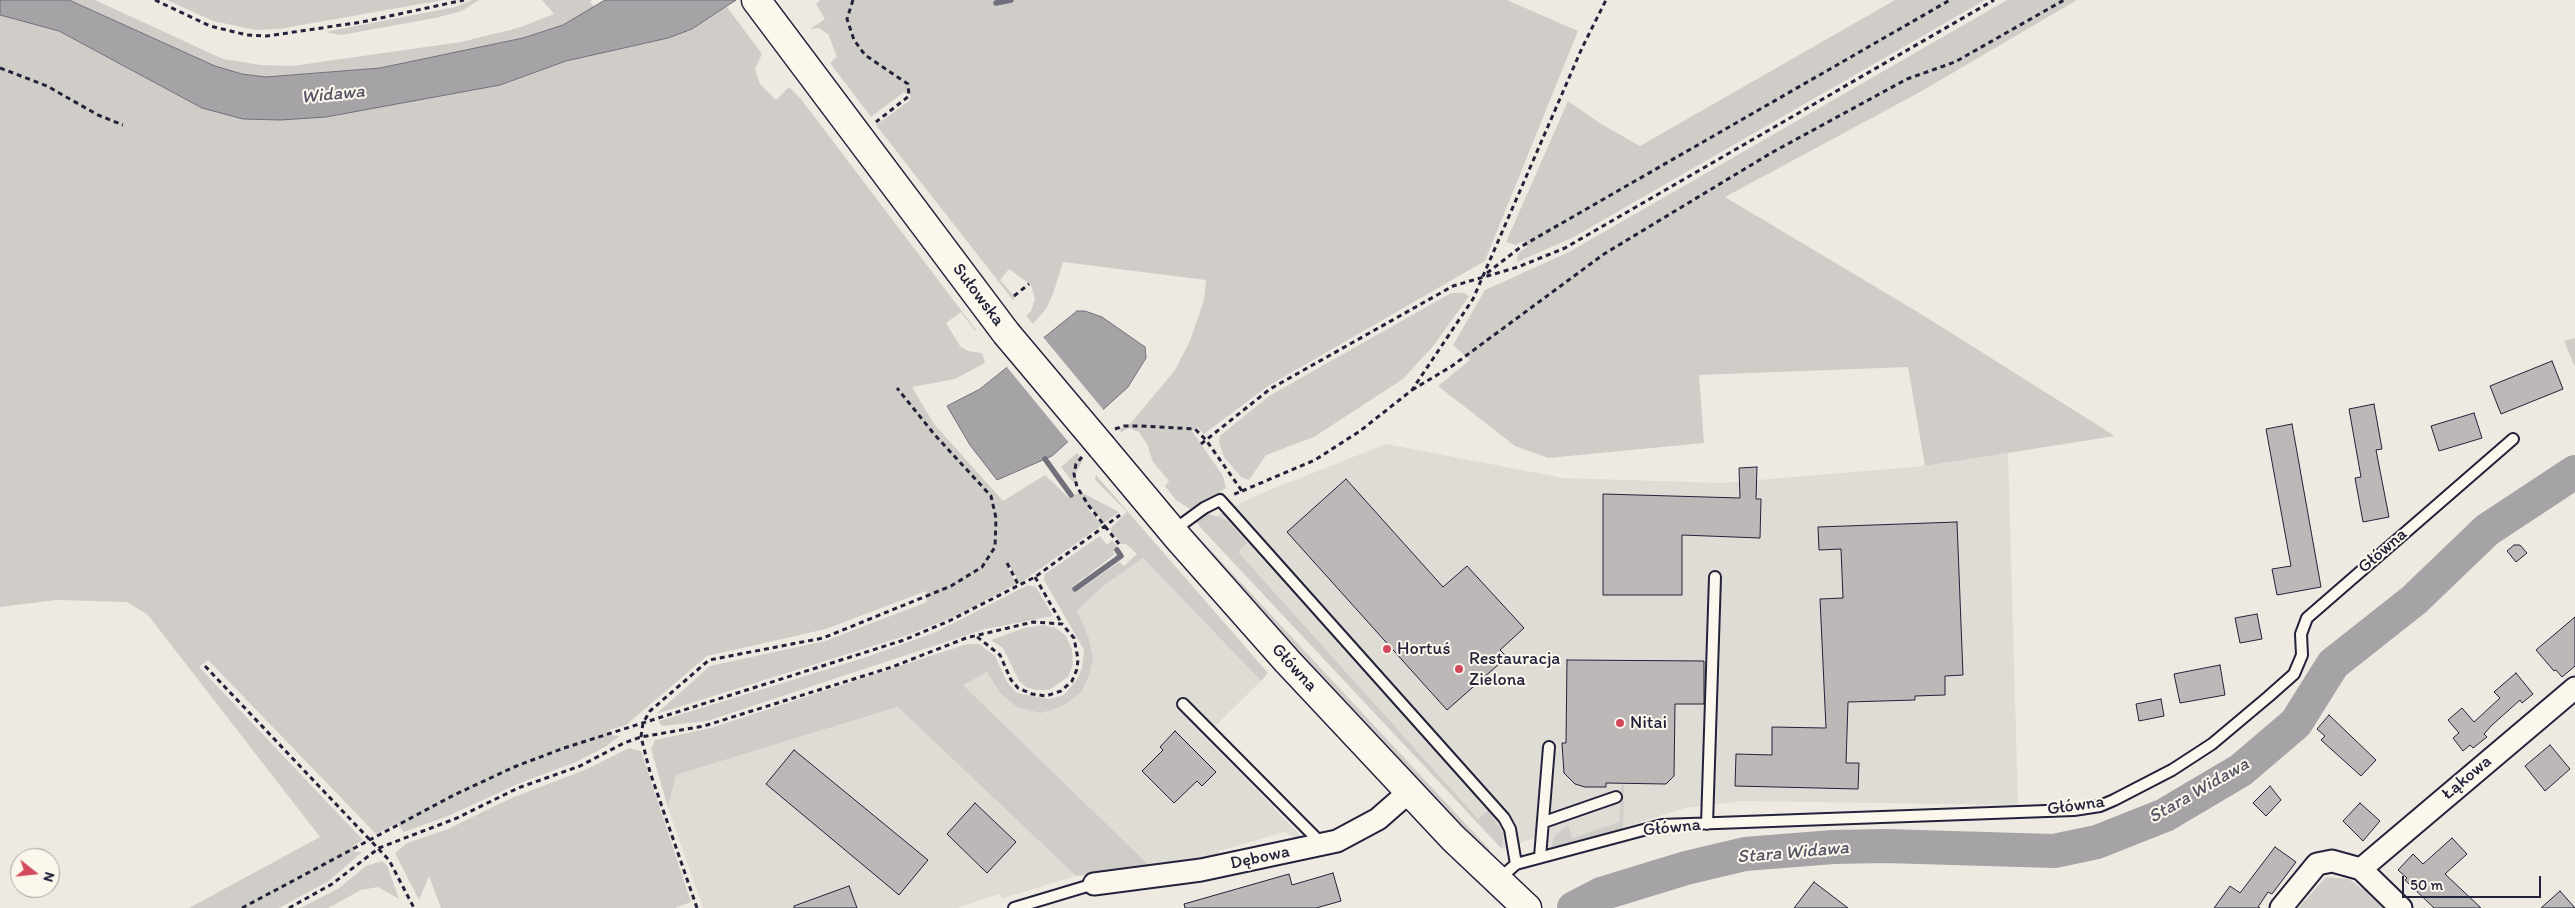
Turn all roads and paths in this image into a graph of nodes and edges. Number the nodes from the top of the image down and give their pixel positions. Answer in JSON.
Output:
{"nodes":[{"id":1,"x":155,"y":0,"type":"edge"},
{"id":2,"x":464,"y":0,"type":"edge"},
{"id":3,"x":756,"y":0,"type":"edge"},
{"id":4,"x":852,"y":0,"type":"edge"},
{"id":5,"x":1606,"y":0,"type":"edge"},
{"id":6,"x":1950,"y":0,"type":"edge"},
{"id":7,"x":1994,"y":0,"type":"edge"},
{"id":8,"x":2064,"y":0,"type":"edge"},
{"id":9,"x":0,"y":68,"type":"edge"},
{"id":10,"x":123,"y":124,"type":"dead end"},
{"id":11,"x":858,"y":137,"type":"junction"},
{"id":12,"x":1485,"y":275,"type":"junction"},
{"id":13,"x":1030,"y":284,"type":"dead end"},
{"id":14,"x":1014,"y":296,"type":"dead end"},
{"id":15,"x":897,"y":388,"type":"dead end"},
{"id":16,"x":1412,"y":390,"type":"junction"},
{"id":17,"x":1110,"y":437,"type":"junction"},
{"id":18,"x":2513,"y":439,"type":"dead end"},
{"id":19,"x":1206,"y":440,"type":"junction"},
{"id":20,"x":1201,"y":444,"type":"dead end"},
{"id":21,"x":1078,"y":460,"type":"dead end"},
{"id":22,"x":1242,"y":491,"type":"junction"},
{"id":23,"x":1220,"y":500,"type":"junction"},
{"id":24,"x":1120,"y":515,"type":"dead end"},
{"id":25,"x":1106,"y":527,"type":"junction"},
{"id":26,"x":1176,"y":535,"type":"junction"},
{"id":27,"x":1119,"y":544,"type":"dead end"},
{"id":28,"x":1006,"y":563,"type":"dead end"},
{"id":29,"x":1034,"y":577,"type":"junction"},
{"id":30,"x":1715,"y":577,"type":"dead end"},
{"id":31,"x":1019,"y":586,"type":"junction"},
{"id":32,"x":1062,"y":624,"type":"junction"},
{"id":33,"x":976,"y":636,"type":"junction"},
{"id":34,"x":205,"y":666,"type":"dead end"},
{"id":35,"x":2575,"y":688,"type":"edge"},
{"id":36,"x":1183,"y":704,"type":"dead end"},
{"id":37,"x":643,"y":723,"type":"junction"},
{"id":38,"x":641,"y":737,"type":"junction"},
{"id":39,"x":1549,"y":747,"type":"dead end"},
{"id":40,"x":1410,"y":791,"type":"junction"},
{"id":41,"x":1616,"y":797,"type":"dead end"},
{"id":42,"x":1544,"y":822,"type":"junction"},
{"id":43,"x":1707,"y":824,"type":"junction"},
{"id":44,"x":371,"y":841,"type":"junction"},
{"id":45,"x":1323,"y":845,"type":"junction"},
{"id":46,"x":379,"y":848,"type":"junction"},
{"id":47,"x":1540,"y":857,"type":"junction"},
{"id":48,"x":2361,"y":869,"type":"junction"},
{"id":49,"x":1506,"y":872,"type":"junction"},
{"id":50,"x":1094,"y":884,"type":"joint"},
{"id":51,"x":1522,"y":904,"type":"edge"},
{"id":52,"x":242,"y":908,"type":"edge"},
{"id":53,"x":289,"y":908,"type":"edge"},
{"id":54,"x":414,"y":908,"type":"edge"},
{"id":55,"x":697,"y":908,"type":"edge"},
{"id":56,"x":1014,"y":908,"type":"edge"},
{"id":57,"x":2281,"y":908,"type":"edge"},
{"id":58,"x":2401,"y":908,"type":"edge"}],
"edges":[{"from":1,"to":2,"type":"path"},
{"from":3,"to":11,"type":"main road","name":"Sułowska"},
{"from":4,"to":11,"type":"path"},
{"from":5,"to":12,"type":"path"},
{"from":6,"to":12,"type":"path"},
{"from":7,"to":12,"type":"path"},
{"from":8,"to":16,"type":"path"},
{"from":9,"to":10,"type":"path"},
{"from":11,"to":17,"type":"main road","name":"Sułowska","bridge":true},
{"from":12,"to":16,"type":"path"},
{"from":12,"to":19,"type":"path"},
{"from":13,"to":14,"type":"path"},
{"from":15,"to":37,"type":"path"},
{"from":16,"to":22,"type":"path"},
{"from":17,"to":19,"type":"path"},
{"from":17,"to":26,"type":"main road","name":"Sułowska"},
{"from":18,"to":43,"type":"lane","name":"Główna"},
{"from":19,"to":20,"type":"path"},
{"from":19,"to":22,"type":"path"},
{"from":21,"to":25,"type":"path"},
{"from":22,"to":23,"type":"path"},
{"from":23,"to":26,"type":"lane"},
{"from":23,"to":49,"type":"lane"},
{"from":24,"to":25,"type":"path"},
{"from":25,"to":27,"type":"path"},
{"from":25,"to":29,"type":"path"},
{"from":26,"to":40,"type":"main road","name":"Główna"},
{"from":28,"to":31,"type":"path"},
{"from":29,"to":31,"type":"path"},
{"from":29,"to":32,"type":"path"},
{"from":30,"to":43,"type":"lane"},
{"from":31,"to":37,"type":"path"},
{"from":32,"to":33,"type":"path"},
{"from":32,"to":33,"type":"path"},
{"from":33,"to":38,"type":"path"},
{"from":34,"to":44,"type":"path"},
{"from":35,"to":48,"type":"street","name":"Łąkowa"},
{"from":36,"to":45,"type":"lane"},
{"from":37,"to":38,"type":"path"},
{"from":37,"to":44,"type":"path"},
{"from":38,"to":46,"type":"path"},
{"from":38,"to":55,"type":"path"},
{"from":39,"to":42,"type":"lane"},
{"from":40,"to":45,"type":"street","name":"Dębowa"},
{"from":40,"to":49,"type":"main road","name":"Główna"},
{"from":41,"to":42,"type":"lane"},
{"from":42,"to":47,"type":"lane"},
{"from":43,"to":47,"type":"lane","name":"Główna"},
{"from":44,"to":46,"type":"path"},
{"from":44,"to":52,"type":"path"},
{"from":45,"to":50,"type":"street","name":"Dębowa"},
{"from":46,"to":53,"type":"path"},
{"from":46,"to":54,"type":"path"},
{"from":47,"to":49,"type":"lane","name":"Główna"},
{"from":48,"to":57,"type":"street"},
{"from":48,"to":58,"type":"street"},
{"from":49,"to":51,"type":"main road","name":"Główna"},
{"from":50,"to":56,"type":"lane"}]}
